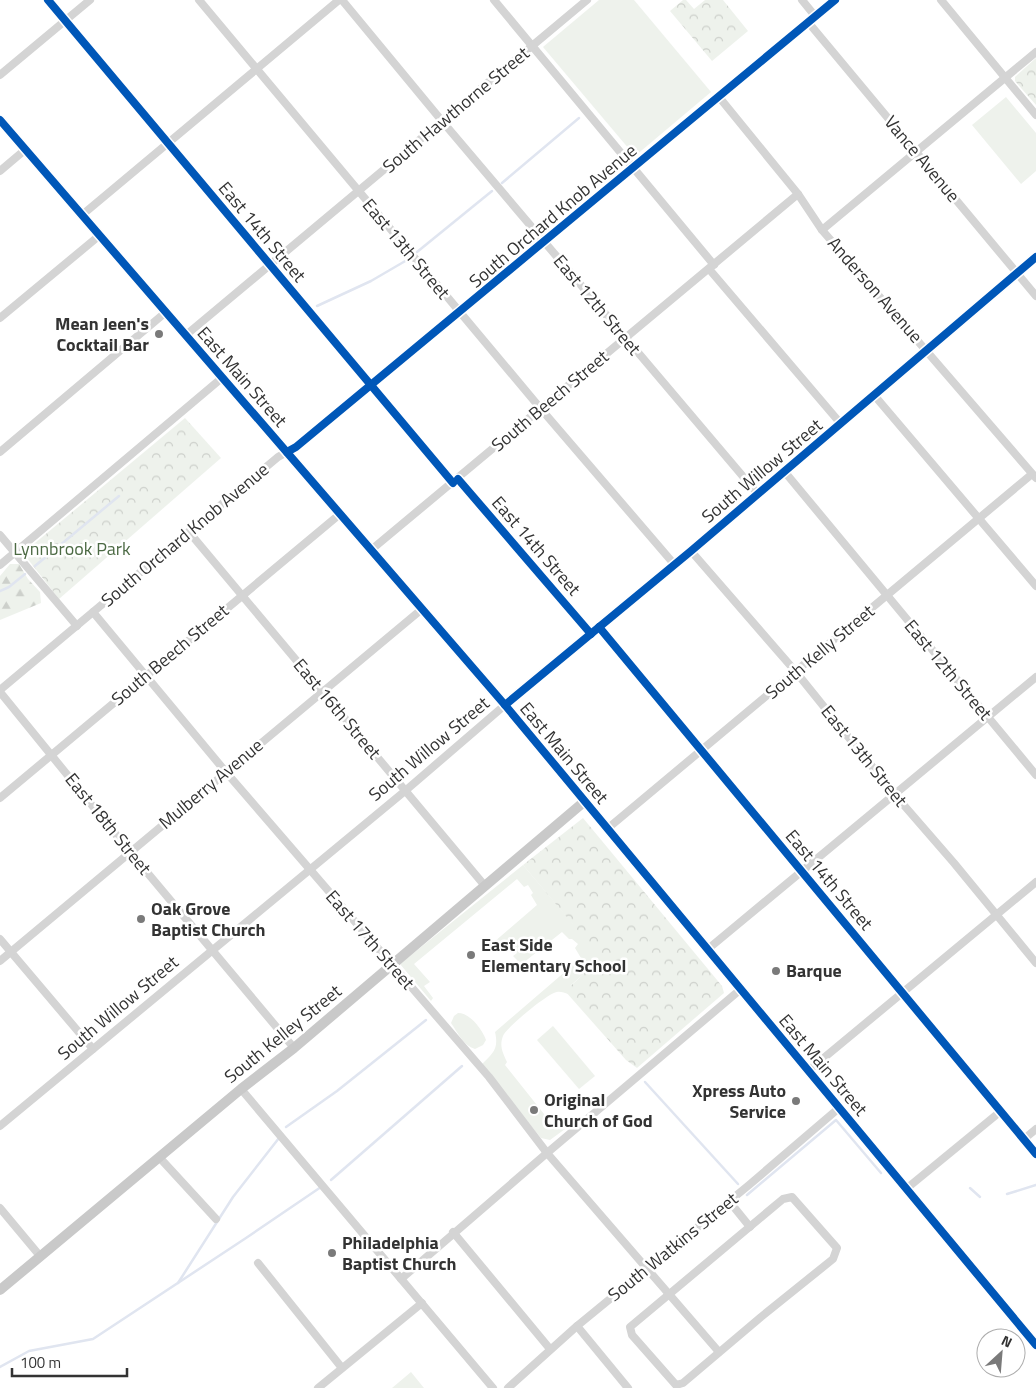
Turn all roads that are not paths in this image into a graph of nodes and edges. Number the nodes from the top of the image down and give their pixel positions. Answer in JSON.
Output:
{"nodes":[{"id":1,"x":48,"y":0,"type":"edge"},
{"id":2,"x":90,"y":0,"type":"edge"},
{"id":3,"x":199,"y":0,"type":"edge"},
{"id":4,"x":341,"y":0,"type":"edge"},
{"id":5,"x":494,"y":0,"type":"edge"},
{"id":6,"x":587,"y":0,"type":"edge"},
{"id":7,"x":802,"y":0,"type":"edge"},
{"id":8,"x":835,"y":0,"type":"edge"},
{"id":9,"x":941,"y":0,"type":"edge"},
{"id":10,"x":815,"y":16,"type":"junction"},
{"id":11,"x":65,"y":21,"type":"junction"},
{"id":12,"x":808,"y":22,"type":"junction"},
{"id":13,"x":531,"y":47,"type":"junction"},
{"id":14,"x":1036,"y":52,"type":"edge"},
{"id":15,"x":256,"y":69,"type":"junction"},
{"id":16,"x":0,"y":75,"type":"edge"},
{"id":17,"x":1004,"y":77,"type":"junction"},
{"id":18,"x":719,"y":98,"type":"junction"},
{"id":19,"x":1036,"y":115,"type":"edge"},
{"id":20,"x":0,"y":120,"type":"edge"},
{"id":21,"x":442,"y":121,"type":"junction"},
{"id":22,"x":168,"y":143,"type":"junction"},
{"id":23,"x":26,"y":150,"type":"junction"},
{"id":24,"x":916,"y":152,"type":"junction"},
{"id":25,"x":633,"y":168,"type":"junction"},
{"id":26,"x":0,"y":171,"type":"edge"},
{"id":27,"x":358,"y":191,"type":"junction"},
{"id":28,"x":798,"y":194,"type":"junction"},
{"id":29,"x":82,"y":215,"type":"junction"},
{"id":30,"x":822,"y":230,"type":"junction"},
{"id":31,"x":100,"y":235,"type":"junction"},
{"id":32,"x":544,"y":242,"type":"junction"},
{"id":33,"x":1036,"y":257,"type":"edge"},
{"id":34,"x":270,"y":265,"type":"junction"},
{"id":35,"x":711,"y":267,"type":"junction"},
{"id":36,"x":1017,"y":273,"type":"junction"},
{"id":37,"x":1036,"y":296,"type":"edge"},
{"id":38,"x":166,"y":312,"type":"junction"},
{"id":39,"x":460,"y":313,"type":"junction"},
{"id":40,"x":0,"y":318,"type":"edge"},
{"id":41,"x":186,"y":335,"type":"junction"},
{"id":42,"x":626,"y":339,"type":"junction"},
{"id":43,"x":928,"y":350,"type":"junction"},
{"id":44,"x":223,"y":378,"type":"junction"},
{"id":45,"x":371,"y":386,"type":"junction"},
{"id":46,"x":874,"y":396,"type":"junction"},
{"id":47,"x":541,"y":409,"type":"junction"},
{"id":48,"x":841,"y":424,"type":"junction"},
{"id":49,"x":0,"y":452,"type":"edge"},
{"id":50,"x":287,"y":452,"type":"junction"},
{"id":51,"x":784,"y":471,"type":"junction"},
{"id":52,"x":1034,"y":476,"type":"edge"},
{"id":53,"x":455,"y":481,"type":"junction"},
{"id":54,"x":757,"y":493,"type":"junction"},
{"id":55,"x":340,"y":514,"type":"junction"},
{"id":56,"x":980,"y":518,"type":"junction"},
{"id":57,"x":189,"y":532,"type":"junction"},
{"id":58,"x":0,"y":535,"type":"edge"},
{"id":59,"x":371,"y":550,"type":"junction"},
{"id":60,"x":691,"y":551,"type":"junction"},
{"id":61,"x":15,"y":552,"type":"junction"},
{"id":62,"x":674,"y":564,"type":"junction"},
{"id":63,"x":0,"y":565,"type":"edge"},
{"id":64,"x":1036,"y":586,"type":"edge"},
{"id":65,"x":242,"y":596,"type":"junction"},
{"id":66,"x":887,"y":596,"type":"junction"},
{"id":67,"x":422,"y":608,"type":"junction"},
{"id":68,"x":93,"y":612,"type":"junction"},
{"id":69,"x":77,"y":626,"type":"junction"},
{"id":70,"x":595,"y":630,"type":"junction"},
{"id":71,"x":796,"y":672,"type":"junction"},
{"id":72,"x":145,"y":674,"type":"junction"},
{"id":73,"x":1036,"y":676,"type":"edge"},
{"id":74,"x":0,"y":691,"type":"edge"},
{"id":75,"x":322,"y":692,"type":"junction"},
{"id":76,"x":505,"y":705,"type":"junction"},
{"id":77,"x":987,"y":717,"type":"junction"},
{"id":78,"x":702,"y":750,"type":"junction"},
{"id":79,"x":51,"y":755,"type":"junction"},
{"id":80,"x":225,"y":771,"type":"junction"},
{"id":81,"x":1036,"y":775,"type":"edge"},
{"id":82,"x":405,"y":791,"type":"junction"},
{"id":83,"x":895,"y":795,"type":"junction"},
{"id":84,"x":0,"y":798,"type":"edge"},
{"id":85,"x":584,"y":801,"type":"junction"},
{"id":86,"x":607,"y":829,"type":"junction"},
{"id":87,"x":130,"y":852,"type":"junction"},
{"id":88,"x":310,"y":870,"type":"junction"},
{"id":89,"x":802,"y":871,"type":"junction"},
{"id":90,"x":1036,"y":882,"type":"edge"},
{"id":91,"x":485,"y":886,"type":"junction"},
{"id":92,"x":996,"y":915,"type":"junction"},
{"id":93,"x":0,"y":939,"type":"edge"},
{"id":94,"x":213,"y":950,"type":"junction"},
{"id":95,"x":708,"y":950,"type":"junction"},
{"id":96,"x":10,"y":952,"type":"junction"},
{"id":97,"x":0,"y":961,"type":"edge"},
{"id":98,"x":1036,"y":963,"type":"edge"},
{"id":99,"x":391,"y":964,"type":"junction"},
{"id":100,"x":741,"y":990,"type":"junction"},
{"id":101,"x":902,"y":992,"type":"junction"},
{"id":102,"x":294,"y":1048,"type":"junction"},
{"id":103,"x":93,"y":1049,"type":"junction"},
{"id":104,"x":808,"y":1071,"type":"junction"},
{"id":105,"x":241,"y":1089,"type":"junction"},
{"id":106,"x":839,"y":1108,"type":"junction"},
{"id":107,"x":1001,"y":1111,"type":"junction"},
{"id":108,"x":1,"y":1124,"type":"edge"},
{"id":109,"x":1036,"y":1129,"type":"edge"},
{"id":110,"x":1024,"y":1139,"type":"junction"},
{"id":111,"x":547,"y":1152,"type":"junction"},
{"id":112,"x":1036,"y":1154,"type":"edge"},
{"id":113,"x":159,"y":1157,"type":"junction"},
{"id":114,"x":906,"y":1189,"type":"junction"},
{"id":115,"x":729,"y":1201,"type":"junction"},
{"id":116,"x":0,"y":1208,"type":"edge"},
{"id":117,"x":216,"y":1219,"type":"dead end"},
{"id":118,"x":750,"y":1226,"type":"junction"},
{"id":119,"x":453,"y":1232,"type":"junction"},
{"id":120,"x":40,"y":1256,"type":"junction"},
{"id":121,"x":258,"y":1263,"type":"dead end"},
{"id":122,"x":647,"y":1268,"type":"junction"},
{"id":123,"x":401,"y":1278,"type":"junction"},
{"id":124,"x":0,"y":1290,"type":"edge"},
{"id":125,"x":669,"y":1296,"type":"junction"},
{"id":126,"x":422,"y":1303,"type":"junction"},
{"id":127,"x":577,"y":1326,"type":"junction"},
{"id":128,"x":1036,"y":1345,"type":"edge"},
{"id":129,"x":550,"y":1349,"type":"junction"},
{"id":130,"x":719,"y":1352,"type":"junction"},
{"id":131,"x":342,"y":1368,"type":"junction"},
{"id":132,"x":318,"y":1388,"type":"edge"},
{"id":133,"x":493,"y":1388,"type":"edge"},
{"id":134,"x":508,"y":1388,"type":"edge"},
{"id":135,"x":628,"y":1388,"type":"edge"}],
"edges":[{"from":1,"to":11,"type":"street","name":"East 14th Street"},
{"from":2,"to":11,"type":"street"},
{"from":3,"to":15,"type":"street","name":"East 13th Street"},
{"from":4,"to":15,"type":"street"},
{"from":4,"to":21,"type":"street","name":"East 12th Street"},
{"from":5,"to":13,"type":"street"},
{"from":6,"to":13,"type":"street","name":"South Hawthorne Street"},
{"from":7,"to":10,"type":"street"},
{"from":8,"to":10,"type":"street","name":"South Orchard Knob Avenue"},
{"from":9,"to":17,"type":"street"},
{"from":10,"to":12,"type":"street","name":"South Orchard Knob Avenue"},
{"from":11,"to":16,"type":"street"},
{"from":11,"to":22,"type":"street","name":"East 14th Street"},
{"from":12,"to":18,"type":"street","name":"South Orchard Knob Avenue"},
{"from":12,"to":24,"type":"street","name":"Vance Avenue"},
{"from":13,"to":21,"type":"street","name":"South Hawthorne Street"},
{"from":13,"to":25,"type":"street"},
{"from":14,"to":17,"type":"street"},
{"from":15,"to":22,"type":"street"},
{"from":15,"to":27,"type":"street","name":"East 13th Street"},
{"from":17,"to":19,"type":"street"},
{"from":17,"to":24,"type":"street"},
{"from":18,"to":25,"type":"street","name":"South Orchard Knob Avenue"},
{"from":18,"to":28,"type":"street","name":"Anderson Avenue"},
{"from":20,"to":23,"type":"main road","name":"East Main Street"},
{"from":21,"to":27,"type":"street","name":"South Hawthorne Street"},
{"from":21,"to":32,"type":"street","name":"East 12th Street"},
{"from":22,"to":29,"type":"street"},
{"from":22,"to":34,"type":"street","name":"East 14th Street"},
{"from":23,"to":26,"type":"street"},
{"from":23,"to":29,"type":"main road","name":"East Main Street"},
{"from":24,"to":30,"type":"street"},
{"from":24,"to":36,"type":"street","name":"Vance Avenue"},
{"from":25,"to":32,"type":"street","name":"South Orchard Knob Avenue"},
{"from":25,"to":35,"type":"street"},
{"from":27,"to":34,"type":"street","name":"South Hawthorne Street"},
{"from":27,"to":39,"type":"street","name":"East 13th Street"},
{"from":28,"to":30,"type":"street","name":"Anderson Avenue"},
{"from":28,"to":35,"type":"street","name":"South Beech Street"},
{"from":29,"to":31,"type":"main road","name":"East Main Street"},
{"from":30,"to":43,"type":"street","name":"Anderson Avenue"},
{"from":31,"to":38,"type":"main road","name":"East Main Street"},
{"from":31,"to":40,"type":"street"},
{"from":32,"to":39,"type":"street","name":"South Orchard Knob Avenue"},
{"from":32,"to":42,"type":"street","name":"East 12th Street"},
{"from":33,"to":36,"type":"main road","name":"South Willow Street"},
{"from":34,"to":41,"type":"street","name":"South Hawthorne Street"},
{"from":34,"to":45,"type":"street","name":"East 14th Street"},
{"from":35,"to":42,"type":"street","name":"South Beech Street"},
{"from":35,"to":48,"type":"street"},
{"from":36,"to":37,"type":"street","name":"Vance Avenue"},
{"from":36,"to":43,"type":"main road","name":"South Willow Street"},
{"from":38,"to":41,"type":"main road","name":"East Main Street"},
{"from":38,"to":49,"type":"street"},
{"from":39,"to":45,"type":"street","name":"South Orchard Knob Avenue"},
{"from":39,"to":47,"type":"street","name":"East 13th Street"},
{"from":41,"to":44,"type":"main road","name":"East Main Street"},
{"from":42,"to":47,"type":"street","name":"South Beech Street"},
{"from":42,"to":54,"type":"street","name":"East 12th Street"},
{"from":43,"to":46,"type":"main road","name":"South Willow Street"},
{"from":43,"to":52,"type":"street","name":"Anderson Avenue"},
{"from":44,"to":50,"type":"main road","name":"East Main Street"},
{"from":44,"to":61,"type":"street"},
{"from":45,"to":50,"type":"street","name":"South Orchard Knob Avenue"},
{"from":45,"to":53,"type":"street","name":"East 14th Street"},
{"from":46,"to":48,"type":"main road","name":"South Willow Street"},
{"from":46,"to":56,"type":"street"},
{"from":47,"to":53,"type":"street","name":"South Beech Street"},
{"from":47,"to":62,"type":"street","name":"East 13th Street"},
{"from":48,"to":51,"type":"main road","name":"South Willow Street"},
{"from":50,"to":55,"type":"main road","name":"East Main Street"},
{"from":50,"to":57,"type":"street","name":"South Orchard Knob Avenue"},
{"from":51,"to":54,"type":"main road","name":"South Willow Street"},
{"from":51,"to":66,"type":"street","name":"East 12th Street"},
{"from":52,"to":56,"type":"street","name":"South Kelly Street"},
{"from":53,"to":59,"type":"street","name":"South Beech Street"},
{"from":53,"to":70,"type":"street","name":"East 14th Street"},
{"from":54,"to":60,"type":"main road","name":"South Willow Street"},
{"from":55,"to":59,"type":"main road","name":"East Main Street"},
{"from":55,"to":65,"type":"street","name":"South Beech Street"},
{"from":56,"to":64,"type":"street"},
{"from":56,"to":66,"type":"street","name":"South Kelly Street"},
{"from":57,"to":65,"type":"street","name":"East 16th Street"},
{"from":57,"to":68,"type":"street","name":"South Orchard Knob Avenue"},
{"from":58,"to":61,"type":"street"},
{"from":59,"to":67,"type":"main road","name":"East Main Street"},
{"from":60,"to":62,"type":"main road","name":"South Willow Street"},
{"from":60,"to":71,"type":"street","name":"East 13th Street"},
{"from":61,"to":63,"type":"street"},
{"from":61,"to":69,"type":"street"},
{"from":62,"to":70,"type":"main road","name":"South Willow Street"},
{"from":65,"to":72,"type":"street","name":"South Beech Street"},
{"from":65,"to":75,"type":"street","name":"East 16th Street"},
{"from":66,"to":71,"type":"street","name":"South Kelly Street"},
{"from":66,"to":77,"type":"street","name":"East 12th Street"},
{"from":67,"to":75,"type":"street","name":"Mulberry Avenue"},
{"from":67,"to":76,"type":"main road","name":"East Main Street"},
{"from":68,"to":69,"type":"street","name":"South Orchard Knob Avenue"},
{"from":68,"to":72,"type":"street","name":"East 17th Street"},
{"from":69,"to":74,"type":"street","name":"South Orchard Knob Avenue"},
{"from":70,"to":76,"type":"main road","name":"South Willow Street"},
{"from":70,"to":78,"type":"street","name":"East 14th Street"},
{"from":71,"to":78,"type":"street","name":"South Kelly Street"},
{"from":71,"to":83,"type":"street","name":"East 13th Street"},
{"from":72,"to":79,"type":"street","name":"South Beech Street"},
{"from":72,"to":80,"type":"street","name":"East 17th Street"},
{"from":73,"to":77,"type":"street"},
{"from":74,"to":79,"type":"street","name":"East 18th Street"},
{"from":75,"to":80,"type":"street","name":"Mulberry Avenue"},
{"from":75,"to":82,"type":"street","name":"East 16th Street"},
{"from":76,"to":82,"type":"street","name":"South Willow Street"},
{"from":76,"to":85,"type":"main road","name":"East Main Street"},
{"from":77,"to":81,"type":"street","name":"East 12th Street"},
{"from":77,"to":83,"type":"street"},
{"from":78,"to":86,"type":"street","name":"South Kelly Street"},
{"from":78,"to":89,"type":"street","name":"East 14th Street"},
{"from":79,"to":84,"type":"street","name":"South Beech Street"},
{"from":79,"to":87,"type":"street","name":"East 18th Street"},
{"from":80,"to":87,"type":"street","name":"Mulberry Avenue"},
{"from":80,"to":88,"type":"street","name":"East 17th Street"},
{"from":82,"to":88,"type":"street","name":"South Willow Street"},
{"from":82,"to":91,"type":"street","name":"East 16th Street"},
{"from":83,"to":89,"type":"street"},
{"from":83,"to":92,"type":"street","name":"East 13th Street"},
{"from":85,"to":86,"type":"main road","name":"East Main Street"},
{"from":85,"to":91,"type":"main road","name":"South Kelley Street"},
{"from":86,"to":95,"type":"main road","name":"East Main Street"},
{"from":87,"to":94,"type":"street","name":"East 18th Street"},
{"from":87,"to":96,"type":"street","name":"Mulberry Avenue"},
{"from":88,"to":94,"type":"street","name":"South Willow Street"},
{"from":88,"to":99,"type":"street","name":"East 17th Street"},
{"from":89,"to":95,"type":"street"},
{"from":89,"to":101,"type":"street","name":"East 14th Street"},
{"from":90,"to":92,"type":"street"},
{"from":91,"to":99,"type":"main road","name":"South Kelley Street"},
{"from":92,"to":98,"type":"street","name":"East 13th Street"},
{"from":92,"to":101,"type":"street"},
{"from":93,"to":96,"type":"street"},
{"from":94,"to":102,"type":"street","name":"East 18th Street"},
{"from":94,"to":103,"type":"street","name":"South Willow Street"},
{"from":95,"to":100,"type":"main road","name":"East Main Street"},
{"from":96,"to":97,"type":"street","name":"Mulberry Avenue"},
{"from":96,"to":103,"type":"street"},
{"from":99,"to":102,"type":"main road","name":"South Kelley Street"},
{"from":99,"to":111,"type":"street","name":"East 17th Street"},
{"from":100,"to":104,"type":"main road","name":"East Main Street"},
{"from":100,"to":111,"type":"street"},
{"from":101,"to":104,"type":"street"},
{"from":101,"to":107,"type":"street","name":"East 14th Street"},
{"from":102,"to":105,"type":"main road","name":"South Kelley Street"},
{"from":103,"to":108,"type":"street","name":"South Willow Street"},
{"from":104,"to":106,"type":"main road","name":"East Main Street"},
{"from":105,"to":113,"type":"main road","name":"South Kelley Street"},
{"from":105,"to":123,"type":"street"},
{"from":106,"to":114,"type":"main road","name":"East Main Street"},
{"from":106,"to":115,"type":"street","name":"South Watkins Street"},
{"from":107,"to":110,"type":"street","name":"East 14th Street"},
{"from":107,"to":114,"type":"street"},
{"from":109,"to":110,"type":"street"},
{"from":110,"to":112,"type":"street","name":"East 14th Street"},
{"from":111,"to":119,"type":"street"},
{"from":111,"to":122,"type":"street","name":"East 17th Street"},
{"from":113,"to":117,"type":"street"},
{"from":113,"to":120,"type":"main road","name":"South Kelley Street"},
{"from":114,"to":128,"type":"main road","name":"East Main Street"},
{"from":115,"to":118,"type":"street"},
{"from":115,"to":122,"type":"street","name":"South Watkins Street"},
{"from":116,"to":120,"type":"street"},
{"from":118,"to":125,"type":"street"},
{"from":118,"to":130,"type":"street"},
{"from":119,"to":123,"type":"street"},
{"from":119,"to":129,"type":"street"},
{"from":120,"to":124,"type":"main road","name":"South Kelley Street"},
{"from":121,"to":131,"type":"street"},
{"from":122,"to":125,"type":"street","name":"East 17th Street"},
{"from":122,"to":127,"type":"street","name":"South Watkins Street"},
{"from":123,"to":126,"type":"street"},
{"from":125,"to":130,"type":"street","name":"East 17th Street"},
{"from":125,"to":130,"type":"street"},
{"from":126,"to":131,"type":"street"},
{"from":126,"to":133,"type":"street"},
{"from":127,"to":129,"type":"street","name":"South Watkins Street"},
{"from":127,"to":135,"type":"street"},
{"from":129,"to":134,"type":"street","name":"South Watkins Street"},
{"from":131,"to":132,"type":"street"}]}
